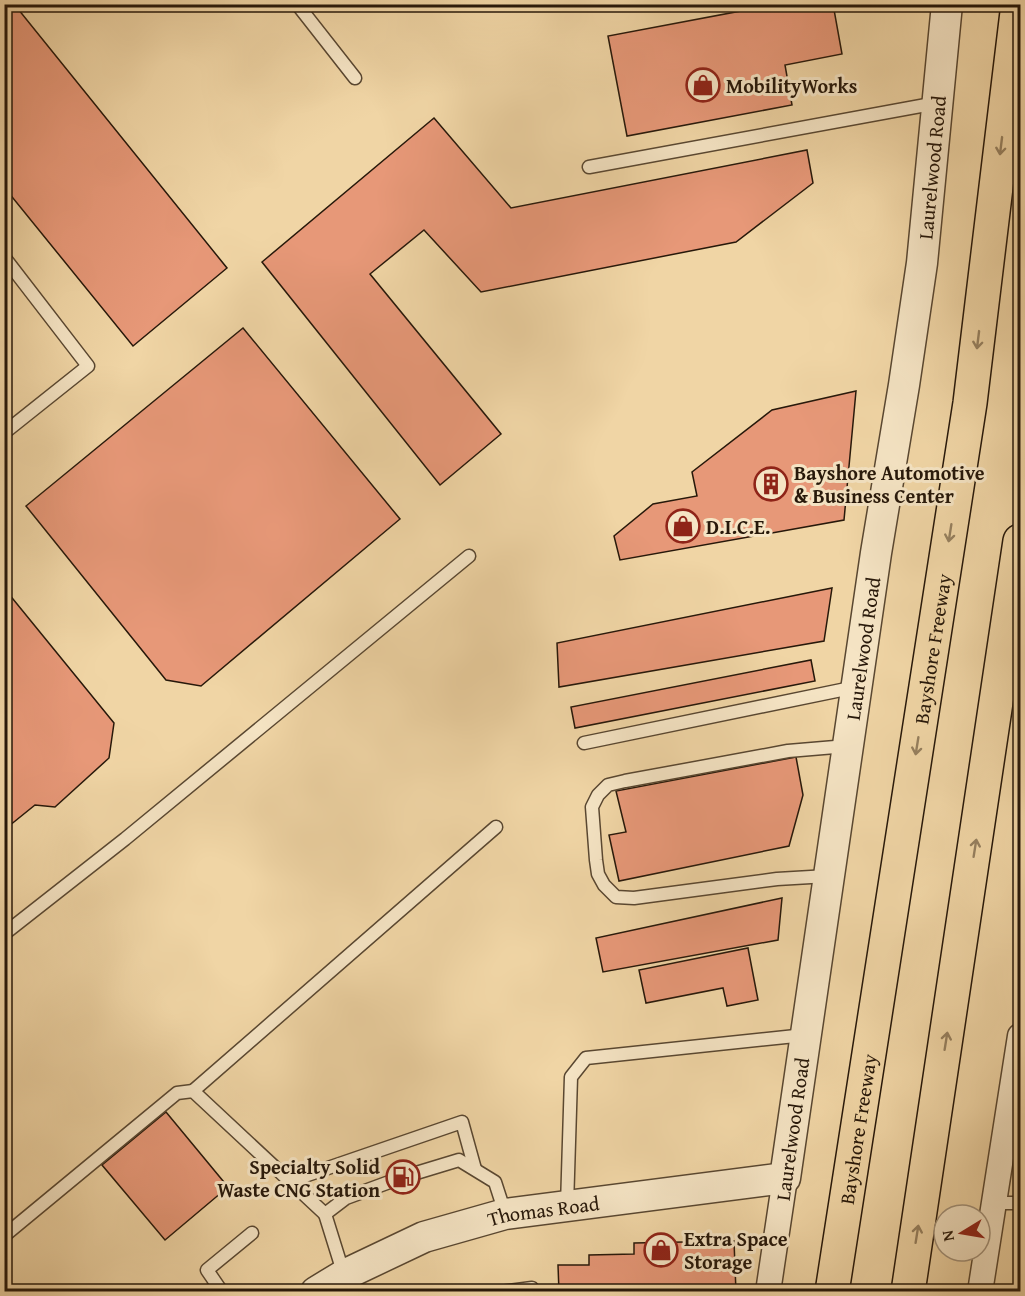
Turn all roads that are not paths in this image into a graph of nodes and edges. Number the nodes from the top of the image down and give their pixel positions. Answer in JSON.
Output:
{"nodes":[{"id":1,"x":297,"y":4,"type":"edge"},
{"id":2,"x":947,"y":4,"type":"edge"},
{"id":3,"x":1018,"y":4,"type":"edge"},
{"id":4,"x":356,"y":78,"type":"dead end"},
{"id":5,"x":937,"y":103,"type":"junction"},
{"id":6,"x":588,"y":167,"type":"dead end"},
{"id":7,"x":4,"y":257,"type":"edge"},
{"id":8,"x":4,"y":433,"type":"edge"},
{"id":9,"x":1020,"y":541,"type":"edge"},
{"id":10,"x":469,"y":555,"type":"dead end"},
{"id":11,"x":856,"y":687,"type":"junction"},
{"id":12,"x":584,"y":742,"type":"dead end"},
{"id":13,"x":848,"y":746,"type":"junction"},
{"id":14,"x":496,"y":827,"type":"dead end"},
{"id":15,"x":829,"y":876,"type":"junction"},
{"id":16,"x":4,"y":934,"type":"edge"},
{"id":17,"x":806,"y":1035,"type":"junction"},
{"id":18,"x":1020,"y":1036,"type":"edge"},
{"id":19,"x":193,"y":1091,"type":"junction"},
{"id":20,"x":1014,"y":1122,"type":"edge"},
{"id":21,"x":475,"y":1169,"type":"junction"},
{"id":22,"x":785,"y":1178,"type":"junction"},
{"id":23,"x":290,"y":1181,"type":"junction"},
{"id":24,"x":994,"y":1203,"type":"junction"},
{"id":25,"x":1020,"y":1203,"type":"edge"},
{"id":26,"x":567,"y":1206,"type":"junction"},
{"id":27,"x":325,"y":1214,"type":"junction"},
{"id":28,"x":505,"y":1214,"type":"junction"},
{"id":29,"x":252,"y":1233,"type":"dead end"},
{"id":30,"x":4,"y":1236,"type":"edge"},
{"id":31,"x":344,"y":1275,"type":"junction"},
{"id":32,"x":532,"y":1288,"type":"dead end"},
{"id":33,"x":222,"y":1292,"type":"edge"},
{"id":34,"x":316,"y":1292,"type":"edge"},
{"id":35,"x":500,"y":1292,"type":"edge"},
{"id":36,"x":768,"y":1292,"type":"edge"},
{"id":37,"x":832,"y":1292,"type":"edge"},
{"id":38,"x":908,"y":1292,"type":"edge"},
{"id":39,"x":980,"y":1292,"type":"edge"}],
"edges":[{"from":1,"to":4,"type":"lane"},
{"from":2,"to":5,"type":"street","name":"Laurelwood Road"},
{"from":3,"to":37,"type":"highway","name":"Bayshore Freeway","one_way":true},
{"from":5,"to":6,"type":"lane"},
{"from":5,"to":11,"type":"street","name":"Laurelwood Road"},
{"from":7,"to":8,"type":"lane"},
{"from":38,"to":9,"type":"highway","one_way":true},
{"from":10,"to":16,"type":"lane"},
{"from":11,"to":12,"type":"lane"},
{"from":11,"to":13,"type":"street","name":"Laurelwood Road"},
{"from":13,"to":15,"type":"street","name":"Laurelwood Road"},
{"from":13,"to":15,"type":"lane"},
{"from":14,"to":19,"type":"lane"},
{"from":15,"to":17,"type":"street","name":"Laurelwood Road"},
{"from":17,"to":22,"type":"street","name":"Laurelwood Road"},
{"from":17,"to":26,"type":"lane"},
{"from":18,"to":20,"type":"street"},
{"from":19,"to":23,"type":"lane"},
{"from":19,"to":30,"type":"lane"},
{"from":20,"to":24,"type":"street"},
{"from":21,"to":23,"type":"lane"},
{"from":21,"to":27,"type":"lane"},
{"from":21,"to":28,"type":"lane"},
{"from":22,"to":26,"type":"street","name":"Thomas Road"},
{"from":22,"to":36,"type":"street","name":"Laurelwood Road"},
{"from":23,"to":27,"type":"lane"},
{"from":24,"to":25,"type":"lane"},
{"from":24,"to":39,"type":"street"},
{"from":26,"to":28,"type":"street","name":"Thomas Road"},
{"from":27,"to":31,"type":"lane"},
{"from":28,"to":31,"type":"street","name":"Thomas Road"},
{"from":29,"to":33,"type":"lane"},
{"from":31,"to":34,"type":"street","name":"Thomas Road"},
{"from":32,"to":35,"type":"lane"}]}
